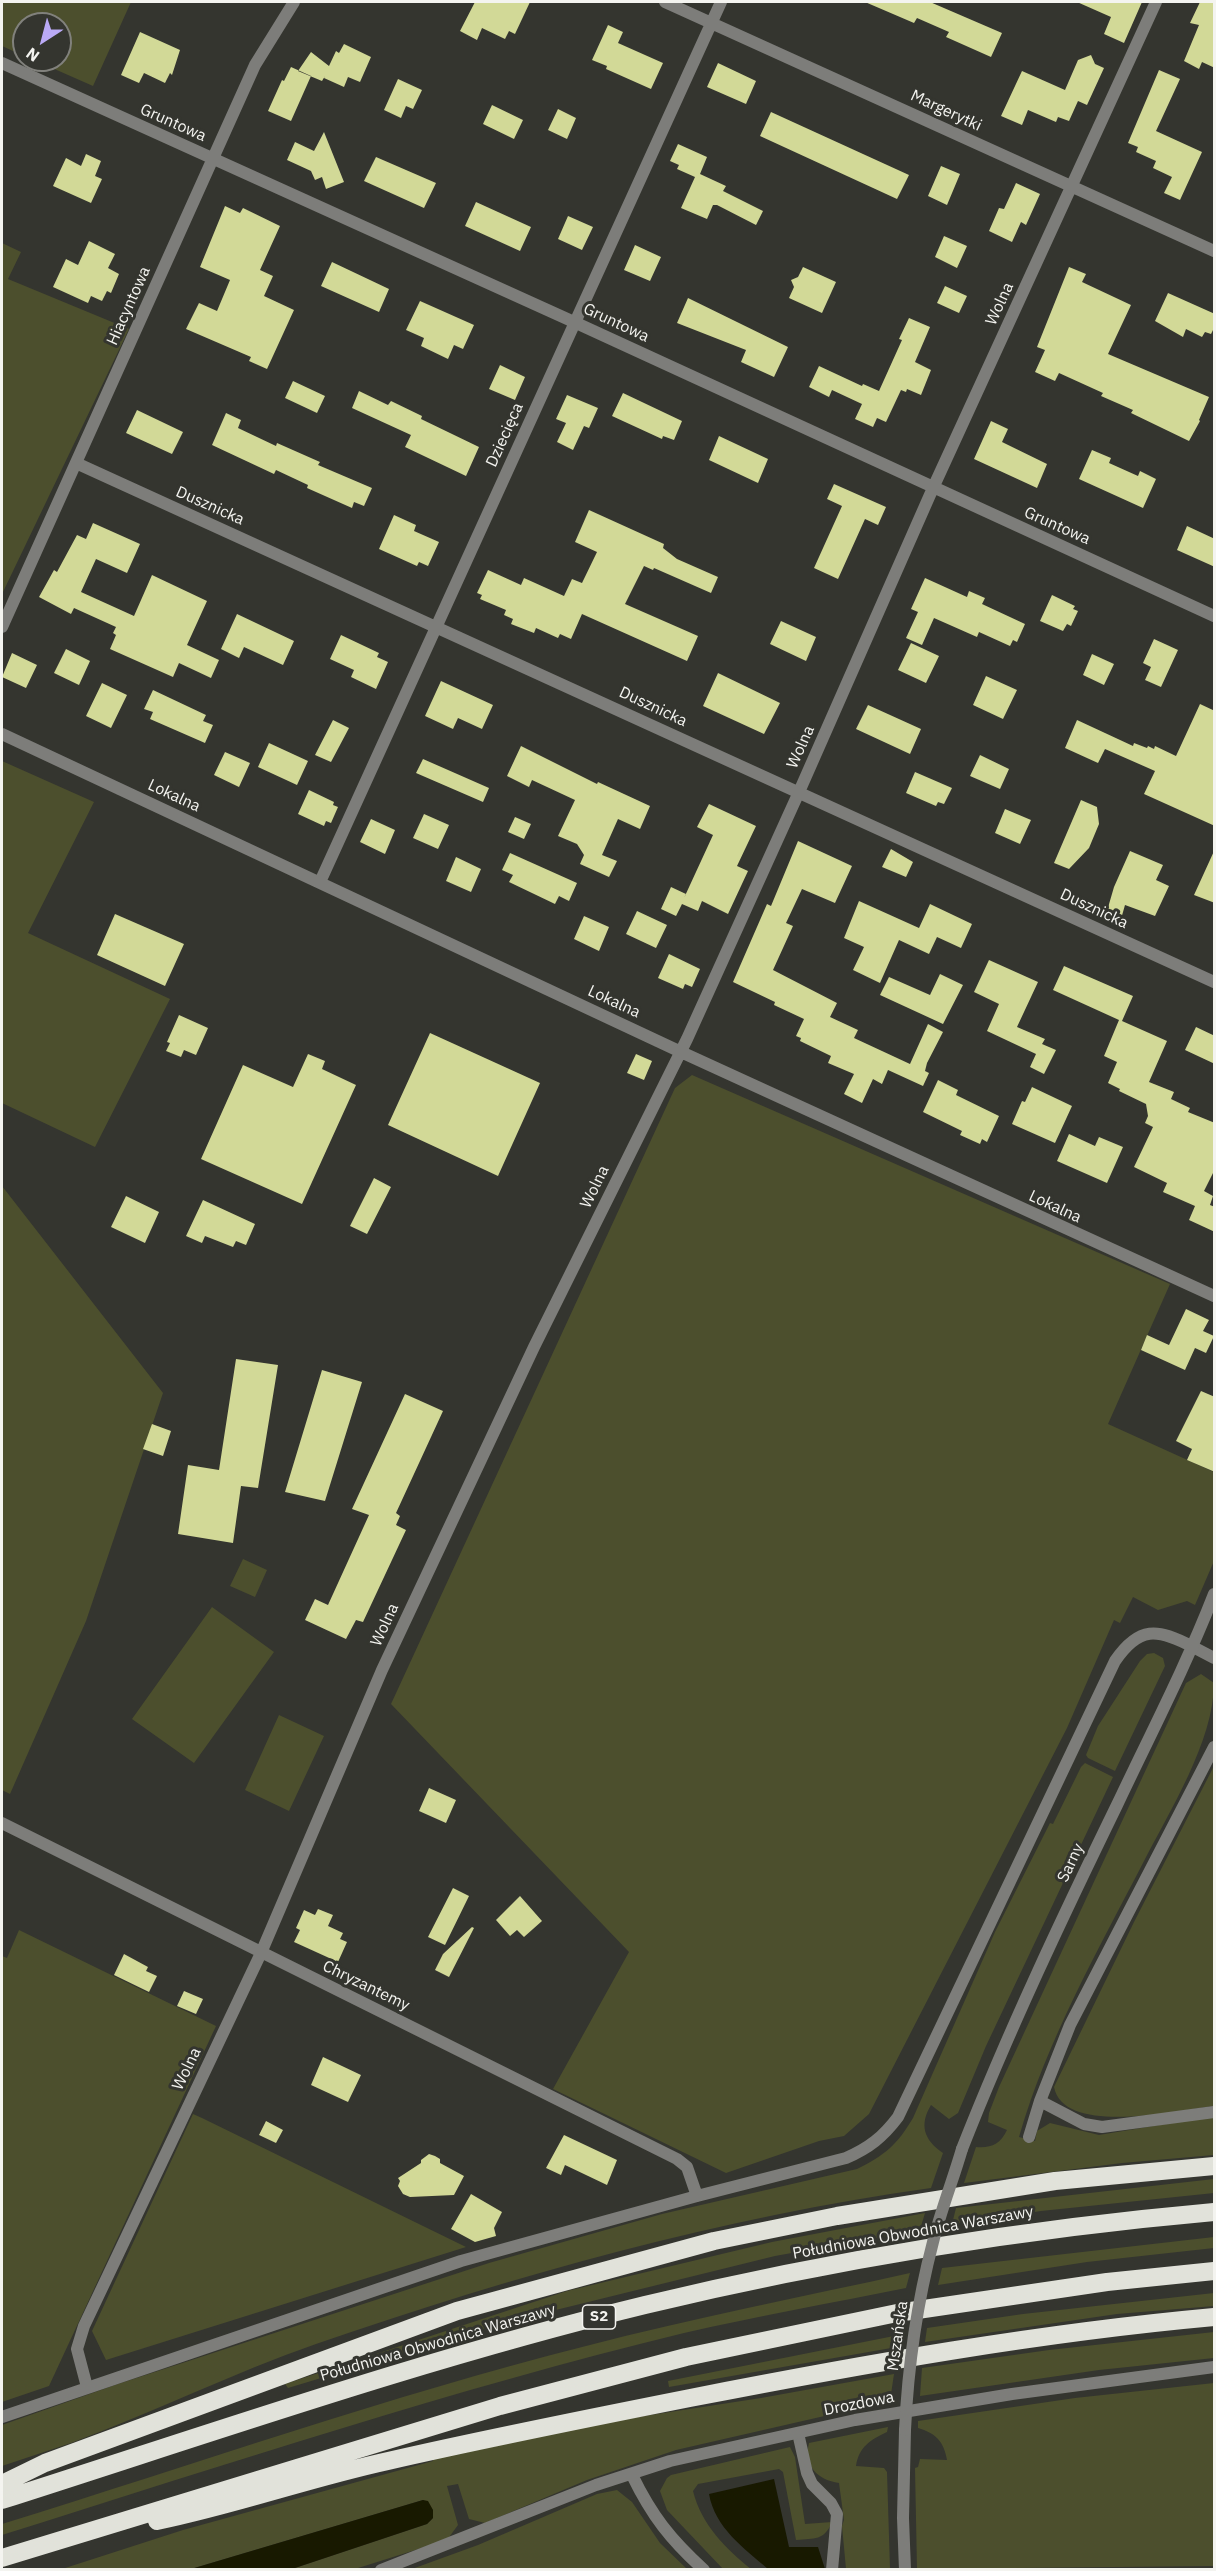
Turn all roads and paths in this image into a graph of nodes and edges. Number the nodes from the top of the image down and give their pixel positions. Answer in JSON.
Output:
{"nodes":[{"id":1,"x":294,"y":2,"type":"edge"},
{"id":2,"x":664,"y":2,"type":"edge"},
{"id":3,"x":721,"y":2,"type":"edge"},
{"id":4,"x":1156,"y":2,"type":"edge"},
{"id":5,"x":711,"y":22,"type":"junction"},
{"id":6,"x":2,"y":63,"type":"edge"},
{"id":7,"x":212,"y":159,"type":"junction"},
{"id":8,"x":1073,"y":187,"type":"junction"},
{"id":9,"x":1215,"y":250,"type":"edge"},
{"id":10,"x":574,"y":322,"type":"junction"},
{"id":11,"x":76,"y":463,"type":"junction"},
{"id":12,"x":933,"y":488,"type":"junction"},
{"id":13,"x":1215,"y":616,"type":"edge"},
{"id":14,"x":2,"y":627,"type":"edge"},
{"id":15,"x":437,"y":627,"type":"junction"},
{"id":16,"x":2,"y":734,"type":"edge"},
{"id":17,"x":800,"y":792,"type":"junction"},
{"id":18,"x":320,"y":882,"type":"junction"},
{"id":19,"x":1215,"y":982,"type":"edge"},
{"id":20,"x":681,"y":1052,"type":"junction"},
{"id":21,"x":1215,"y":1296,"type":"edge"},
{"id":22,"x":1215,"y":1594,"type":"edge"},
{"id":23,"x":1192,"y":1647,"type":"junction"},
{"id":24,"x":1215,"y":1658,"type":"edge"},
{"id":25,"x":1215,"y":1746,"type":"edge"},
{"id":26,"x":2,"y":1823,"type":"edge"},
{"id":27,"x":261,"y":1953,"type":"junction"},
{"id":28,"x":1040,"y":2101,"type":"junction"},
{"id":29,"x":1215,"y":2112,"type":"edge"},
{"id":30,"x":1029,"y":2137,"type":"dead end"},
{"id":31,"x":962,"y":2149,"type":"joint"},
{"id":32,"x":1215,"y":2166,"type":"edge"},
{"id":33,"x":697,"y":2196,"type":"junction"},
{"id":34,"x":1215,"y":2212,"type":"edge"},
{"id":35,"x":1215,"y":2271,"type":"edge"},
{"id":36,"x":1215,"y":2317,"type":"edge"},
{"id":37,"x":1215,"y":2367,"type":"edge"},
{"id":38,"x":87,"y":2387,"type":"junction"},
{"id":39,"x":2,"y":2417,"type":"edge"},
{"id":40,"x":798,"y":2433,"type":"junction"},
{"id":41,"x":632,"y":2475,"type":"junction"},
{"id":42,"x":2,"y":2484,"type":"edge"},
{"id":43,"x":2,"y":2500,"type":"edge"},
{"id":44,"x":55,"y":2541,"type":"junction"},
{"id":45,"x":2,"y":2558,"type":"edge"},
{"id":46,"x":381,"y":2570,"type":"edge"},
{"id":47,"x":704,"y":2570,"type":"edge"},
{"id":48,"x":832,"y":2570,"type":"edge"},
{"id":49,"x":905,"y":2570,"type":"edge"}],
"edges":[{"from":1,"to":7,"type":"street","name":"Hiacyntowa"},
{"from":2,"to":5,"type":"street","name":"Margerytki"},
{"from":3,"to":5,"type":"street","name":"Dziecięca"},
{"from":4,"to":8,"type":"street","name":"Wolna"},
{"from":5,"to":8,"type":"street","name":"Margerytki"},
{"from":5,"to":10,"type":"street","name":"Dziecięca"},
{"from":6,"to":7,"type":"street","name":"Gruntowa"},
{"from":7,"to":10,"type":"street","name":"Gruntowa"},
{"from":7,"to":11,"type":"street","name":"Hiacyntowa"},
{"from":8,"to":9,"type":"street","name":"Margerytki"},
{"from":8,"to":12,"type":"street","name":"Wolna"},
{"from":10,"to":12,"type":"street","name":"Gruntowa"},
{"from":10,"to":15,"type":"street","name":"Dziecięca"},
{"from":11,"to":14,"type":"street","name":"Hiacyntowa"},
{"from":11,"to":15,"type":"street","name":"Dusznicka"},
{"from":12,"to":13,"type":"street","name":"Gruntowa"},
{"from":12,"to":17,"type":"street","name":"Wolna"},
{"from":15,"to":17,"type":"street","name":"Dusznicka"},
{"from":15,"to":18,"type":"street","name":"Dziecięca"},
{"from":16,"to":18,"type":"street","name":"Lokalna"},
{"from":17,"to":19,"type":"street","name":"Dusznicka"},
{"from":17,"to":20,"type":"street","name":"Wolna"},
{"from":18,"to":20,"type":"street","name":"Lokalna"},
{"from":20,"to":21,"type":"street","name":"Lokalna"},
{"from":20,"to":27,"type":"street","name":"Wolna"},
{"from":22,"to":23,"type":"street","name":"Sarny"},
{"from":23,"to":24,"type":"street"},
{"from":23,"to":31,"type":"street","name":"Sarny"},
{"from":23,"to":33,"type":"street"},
{"from":25,"to":28,"type":"street"},
{"from":26,"to":27,"type":"street","name":"Chryzantemy"},
{"from":27,"to":33,"type":"street","name":"Chryzantemy"},
{"from":27,"to":38,"type":"street","name":"Wolna"},
{"from":28,"to":29,"type":"street"},
{"from":28,"to":30,"type":"street"},
{"from":31,"to":49,"type":"street","name":"Mszańska","bridge":true},
{"from":32,"to":42,"type":"highway"},
{"from":33,"to":38,"type":"street"},
{"from":34,"to":43,"type":"highway","name":"Południowa Obwodnica Warszawy","number":"S2"},
{"from":35,"to":44,"type":"highway"},
{"from":36,"to":44,"type":"highway"},
{"from":37,"to":40,"type":"street","name":"Drozdowa"},
{"from":38,"to":39,"type":"street"},
{"from":40,"to":41,"type":"street","name":"Drozdowa"},
{"from":40,"to":48,"type":"street"},
{"from":41,"to":46,"type":"street","name":"Drozdowa"},
{"from":41,"to":47,"type":"street"},
{"from":44,"to":45,"type":"highway"}]}
